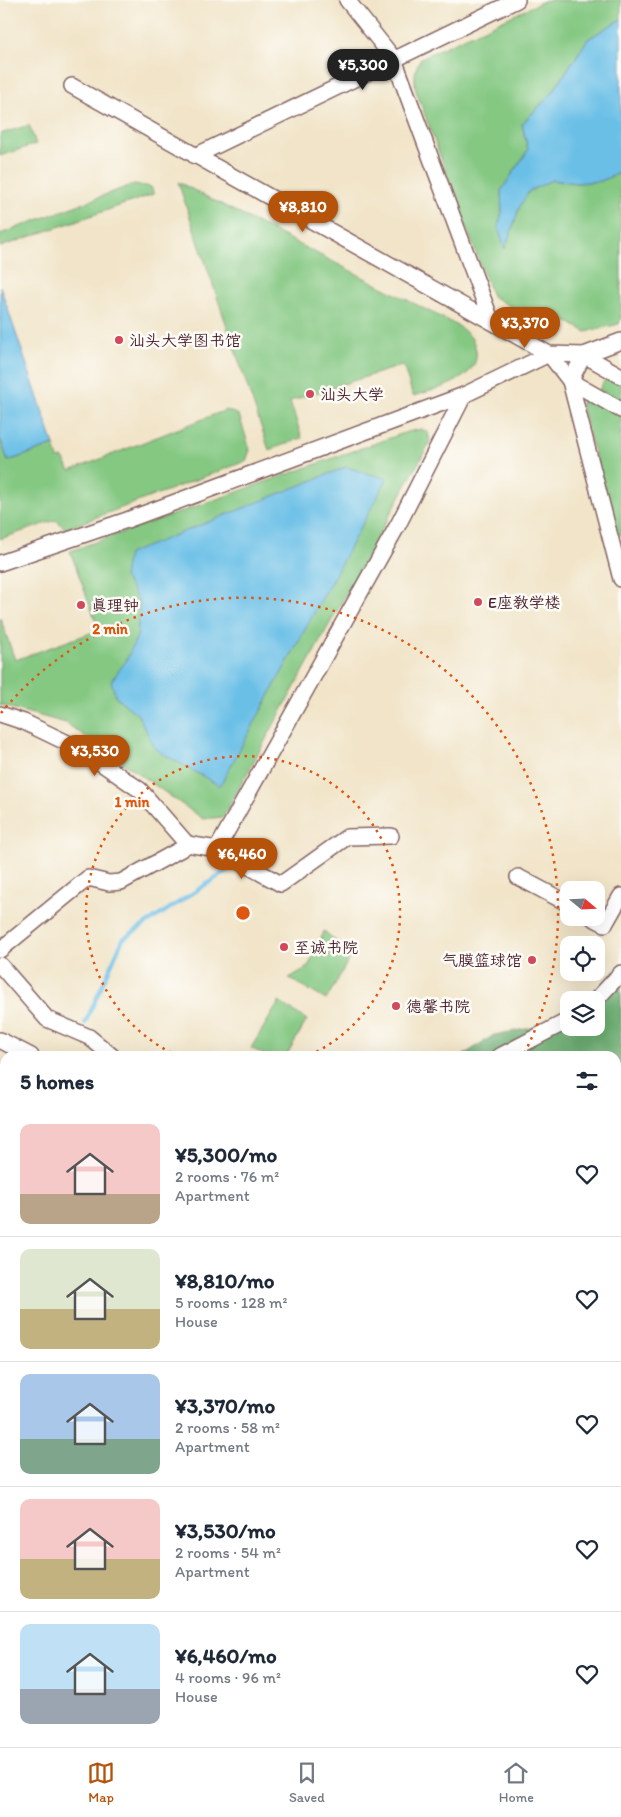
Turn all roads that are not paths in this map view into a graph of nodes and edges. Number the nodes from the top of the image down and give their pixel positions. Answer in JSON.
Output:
{"nodes":[{"id":1,"x":347,"y":0,"type":"edge"},
{"id":2,"x":517,"y":0,"type":"edge"},
{"id":3,"x":394,"y":59,"type":"junction"},
{"id":4,"x":72,"y":86,"type":"dead end"},
{"id":5,"x":196,"y":156,"type":"junction"},
{"id":6,"x":491,"y":320,"type":"junction"},
{"id":7,"x":621,"y":341,"type":"edge"},
{"id":8,"x":549,"y":354,"type":"junction"},
{"id":9,"x":584,"y":356,"type":"junction"},
{"id":10,"x":621,"y":376,"type":"edge"},
{"id":11,"x":570,"y":381,"type":"junction"},
{"id":12,"x":464,"y":395,"type":"junction"},
{"id":13,"x":621,"y":410,"type":"edge"},
{"id":14,"x":0,"y":563,"type":"edge"},
{"id":15,"x":621,"y":579,"type":"edge"},
{"id":16,"x":0,"y":714,"type":"edge"},
{"id":17,"x":391,"y":836,"type":"dead end"},
{"id":18,"x":187,"y":844,"type":"junction"},
{"id":19,"x":217,"y":849,"type":"junction"},
{"id":20,"x":518,"y":877,"type":"dead end"},
{"id":21,"x":621,"y":896,"type":"edge"},
{"id":22,"x":560,"y":899,"type":"edge"},
{"id":23,"x":605,"y":924,"type":"edge"},
{"id":24,"x":0,"y":950,"type":"edge"},
{"id":25,"x":0,"y":965,"type":"edge"},
{"id":26,"x":621,"y":974,"type":"edge"},
{"id":27,"x":605,"y":991,"type":"edge"},
{"id":28,"x":560,"y":1025,"type":"edge"},
{"id":29,"x":0,"y":1040,"type":"edge"},
{"id":30,"x":21,"y":1051,"type":"edge"},
{"id":31,"x":106,"y":1051,"type":"edge"},
{"id":32,"x":510,"y":1051,"type":"edge"}],
"edges":[{"from":1,"to":3,"type":"street"},
{"from":2,"to":3,"type":"street"},
{"from":3,"to":5,"type":"street"},
{"from":3,"to":6,"type":"street"},
{"from":4,"to":5,"type":"street"},
{"from":5,"to":6,"type":"street"},
{"from":6,"to":8,"type":"street"},
{"from":7,"to":9,"type":"street"},
{"from":8,"to":9,"type":"street"},
{"from":8,"to":11,"type":"street"},
{"from":8,"to":12,"type":"street"},
{"from":9,"to":10,"type":"street"},
{"from":9,"to":11,"type":"street"},
{"from":11,"to":13,"type":"street"},
{"from":11,"to":15,"type":"street"},
{"from":12,"to":14,"type":"street"},
{"from":12,"to":19,"type":"street"},
{"from":16,"to":18,"type":"street"},
{"from":17,"to":19,"type":"street"},
{"from":18,"to":19,"type":"street"},
{"from":18,"to":24,"type":"street"},
{"from":20,"to":22,"type":"street"},
{"from":21,"to":23,"type":"street"},
{"from":25,"to":31,"type":"street"},
{"from":26,"to":27,"type":"street"},
{"from":28,"to":32,"type":"street"},
{"from":29,"to":30,"type":"street"}]}
